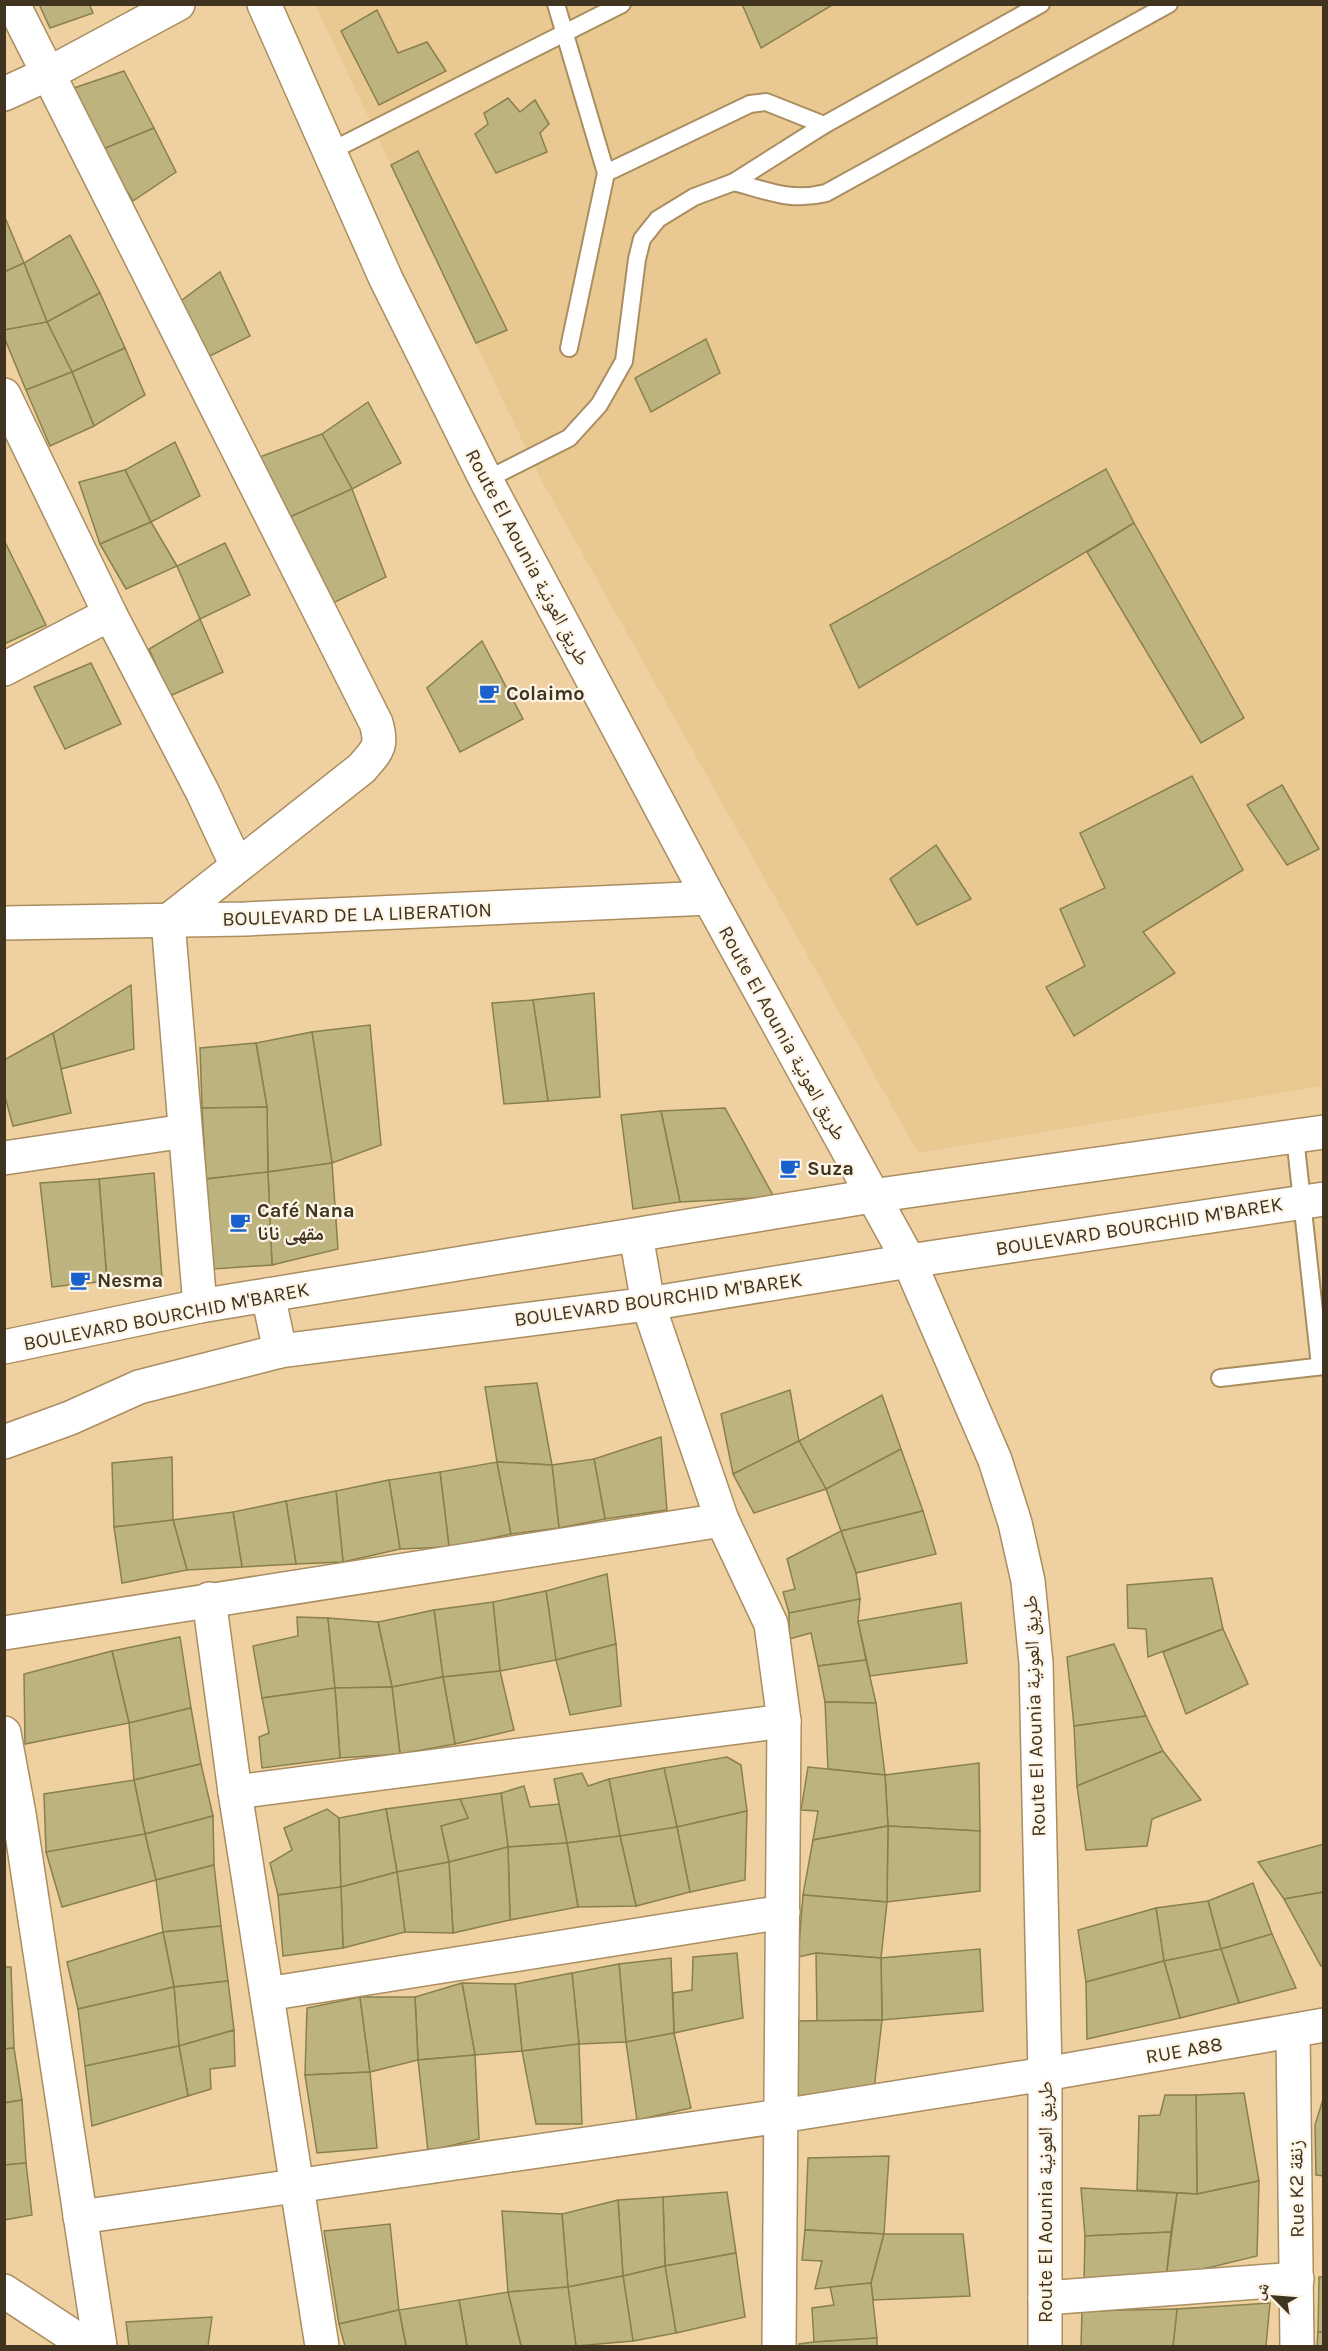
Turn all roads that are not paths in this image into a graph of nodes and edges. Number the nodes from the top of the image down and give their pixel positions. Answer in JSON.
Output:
{"nodes":[{"id":1,"x":13,"y":4,"type":"edge"},
{"id":2,"x":178,"y":4,"type":"edge"},
{"id":3,"x":264,"y":4,"type":"edge"},
{"id":4,"x":556,"y":4,"type":"edge"},
{"id":5,"x":622,"y":4,"type":"edge"},
{"id":6,"x":1041,"y":4,"type":"edge"},
{"id":7,"x":1169,"y":4,"type":"edge"},
{"id":8,"x":565,"y":34,"type":"junction"},
{"id":9,"x":48,"y":74,"type":"junction"},
{"id":10,"x":4,"y":94,"type":"edge"},
{"id":11,"x":824,"y":125,"type":"junction"},
{"id":12,"x":329,"y":152,"type":"junction"},
{"id":13,"x":606,"y":173,"type":"junction"},
{"id":14,"x":734,"y":182,"type":"junction"},
{"id":15,"x":569,"y":348,"type":"dead end"},
{"id":16,"x":4,"y":395,"type":"edge"},
{"id":17,"x":486,"y":480,"type":"junction"},
{"id":18,"x":110,"y":614,"type":"junction"},
{"id":19,"x":4,"y":669,"type":"edge"},
{"id":20,"x":237,"y":866,"type":"junction"},
{"id":21,"x":708,"y":898,"type":"junction"},
{"id":22,"x":168,"y":921,"type":"junction"},
{"id":23,"x":4,"y":923,"type":"edge"},
{"id":24,"x":185,"y":1131,"type":"junction"},
{"id":25,"x":1309,"y":1135,"type":"edge"},
{"id":26,"x":4,"y":1158,"type":"edge"},
{"id":27,"x":872,"y":1196,"type":"junction"},
{"id":28,"x":1313,"y":1200,"type":"edge"},
{"id":29,"x":636,"y":1235,"type":"junction"},
{"id":30,"x":909,"y":1261,"type":"junction"},
{"id":31,"x":268,"y":1295,"type":"junction"},
{"id":32,"x":648,"y":1304,"type":"junction"},
{"id":33,"x":200,"y":1306,"type":"junction"},
{"id":34,"x":4,"y":1347,"type":"edge"},
{"id":35,"x":280,"y":1351,"type":"junction"},
{"id":36,"x":1322,"y":1366,"type":"edge"},
{"id":37,"x":1220,"y":1378,"type":"dead end"},
{"id":38,"x":4,"y":1442,"type":"edge"},
{"id":39,"x":722,"y":1520,"type":"junction"},
{"id":40,"x":208,"y":1599,"type":"junction"},
{"id":41,"x":4,"y":1633,"type":"edge"},
{"id":42,"x":784,"y":1721,"type":"junction"},
{"id":43,"x":4,"y":1733,"type":"edge"},
{"id":44,"x":235,"y":1792,"type":"junction"},
{"id":45,"x":12,"y":1824,"type":"edge"},
{"id":46,"x":783,"y":1912,"type":"junction"},
{"id":47,"x":267,"y":1994,"type":"junction"},
{"id":48,"x":1308,"y":2029,"type":"edge"},
{"id":49,"x":1045,"y":2074,"type":"junction"},
{"id":50,"x":781,"y":2116,"type":"junction"},
{"id":51,"x":297,"y":2185,"type":"junction"},
{"id":52,"x":80,"y":2217,"type":"junction"},
{"id":53,"x":1297,"y":2279,"type":"junction"},
{"id":54,"x":4,"y":2291,"type":"edge"},
{"id":55,"x":1045,"y":2298,"type":"junction"},
{"id":56,"x":88,"y":2346,"type":"edge"},
{"id":57,"x":100,"y":2346,"type":"edge"},
{"id":58,"x":322,"y":2346,"type":"edge"},
{"id":59,"x":778,"y":2346,"type":"edge"},
{"id":60,"x":1045,"y":2346,"type":"edge"},
{"id":61,"x":1297,"y":2346,"type":"edge"}],
"edges":[{"from":1,"to":9,"type":"street"},
{"from":2,"to":9,"type":"street"},
{"from":3,"to":12,"type":"street","name":"Route El Aounia طريق العونية"},
{"from":4,"to":8,"type":"lane"},
{"from":5,"to":8,"type":"lane"},
{"from":6,"to":11,"type":"lane"},
{"from":7,"to":14,"type":"lane"},
{"from":8,"to":12,"type":"lane"},
{"from":8,"to":13,"type":"lane"},
{"from":9,"to":10,"type":"street"},
{"from":9,"to":20,"type":"street"},
{"from":11,"to":13,"type":"lane"},
{"from":11,"to":14,"type":"lane"},
{"from":12,"to":17,"type":"street","name":"Route El Aounia طريق العونية"},
{"from":13,"to":15,"type":"lane"},
{"from":14,"to":17,"type":"lane"},
{"from":16,"to":18,"type":"street"},
{"from":17,"to":21,"type":"street","name":"Route El Aounia طريق العونية"},
{"from":18,"to":19,"type":"street"},
{"from":18,"to":20,"type":"street"},
{"from":20,"to":22,"type":"street"},
{"from":21,"to":22,"type":"street","name":"BOULEVARD DE LA LIBERATION"},
{"from":21,"to":27,"type":"street","name":"Route El Aounia طريق العونية"},
{"from":22,"to":23,"type":"street","name":"BOULEVARD DE LA LIBERATION"},
{"from":22,"to":24,"type":"street"},
{"from":24,"to":26,"type":"street"},
{"from":24,"to":33,"type":"street"},
{"from":25,"to":27,"type":"street","name":"BOULEVARD BOURCHID M'BAREK"},
{"from":25,"to":28,"type":"lane"},
{"from":27,"to":29,"type":"street","name":"BOULEVARD BOURCHID M'BAREK"},
{"from":27,"to":30,"type":"street","name":"Route El Aounia طريق العونية"},
{"from":28,"to":30,"type":"street","name":"BOULEVARD BOURCHID M'BAREK"},
{"from":28,"to":36,"type":"lane"},
{"from":29,"to":31,"type":"street","name":"BOULEVARD BOURCHID M'BAREK"},
{"from":29,"to":32,"type":"street"},
{"from":30,"to":32,"type":"street","name":"BOULEVARD BOURCHID M'BAREK"},
{"from":30,"to":49,"type":"street","name":"Route El Aounia طريق العونية"},
{"from":31,"to":33,"type":"street","name":"BOULEVARD BOURCHID M'BAREK"},
{"from":31,"to":35,"type":"street"},
{"from":32,"to":35,"type":"street","name":"BOULEVARD BOURCHID M'BAREK"},
{"from":32,"to":39,"type":"street"},
{"from":33,"to":34,"type":"street","name":"BOULEVARD BOURCHID M'BAREK"},
{"from":35,"to":38,"type":"street","name":"BOULEVARD BOURCHID M'BAREK"},
{"from":36,"to":37,"type":"lane"},
{"from":39,"to":40,"type":"street"},
{"from":39,"to":42,"type":"street"},
{"from":40,"to":41,"type":"street"},
{"from":40,"to":44,"type":"street"},
{"from":42,"to":44,"type":"street"},
{"from":42,"to":46,"type":"street"},
{"from":43,"to":45,"type":"street"},
{"from":44,"to":47,"type":"street"},
{"from":45,"to":52,"type":"street"},
{"from":46,"to":47,"type":"street"},
{"from":46,"to":50,"type":"street"},
{"from":47,"to":51,"type":"street"},
{"from":48,"to":49,"type":"street","name":"RUE A88"},
{"from":48,"to":53,"type":"street","name":"Rue K2 زنقة"},
{"from":49,"to":50,"type":"street","name":"RUE A88"},
{"from":49,"to":55,"type":"street","name":"Route El Aounia طريق العونية"},
{"from":50,"to":51,"type":"street","name":"RUE A88"},
{"from":50,"to":59,"type":"street"},
{"from":51,"to":52,"type":"street","name":"RUE A88"},
{"from":51,"to":58,"type":"street"},
{"from":52,"to":57,"type":"street"},
{"from":53,"to":55,"type":"street"},
{"from":53,"to":61,"type":"street","name":"Rue K2 زنقة"},
{"from":54,"to":56,"type":"street"},
{"from":55,"to":60,"type":"street","name":"Route El Aounia طريق العونية"}]}
